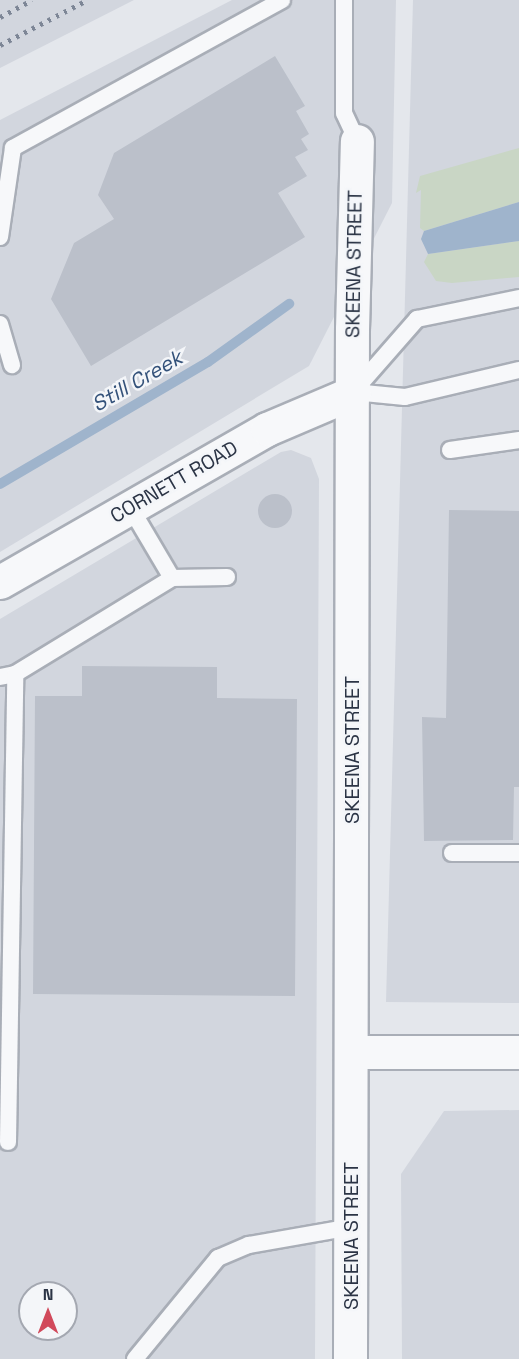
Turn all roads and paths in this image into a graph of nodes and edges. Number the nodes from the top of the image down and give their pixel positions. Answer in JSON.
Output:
{"nodes":[{"id":1,"x":282,"y":0,"type":"edge"},
{"id":2,"x":344,"y":0,"type":"edge"},
{"id":3,"x":357,"y":141,"type":"joint"},
{"id":4,"x":0,"y":237,"type":"edge"},
{"id":5,"x":519,"y":298,"type":"edge"},
{"id":6,"x":0,"y":324,"type":"edge"},
{"id":7,"x":12,"y":365,"type":"dead end"},
{"id":8,"x":519,"y":370,"type":"edge"},
{"id":9,"x":354,"y":392,"type":"junction"},
{"id":10,"x":519,"y":440,"type":"edge"},
{"id":11,"x":450,"y":450,"type":"dead end"},
{"id":12,"x":130,"y":507,"type":"junction"},
{"id":13,"x":227,"y":577,"type":"dead end"},
{"id":14,"x":172,"y":578,"type":"junction"},
{"id":15,"x":0,"y":582,"type":"edge"},
{"id":16,"x":7,"y":676,"type":"edge"},
{"id":17,"x":452,"y":853,"type":"dead end"},
{"id":18,"x":519,"y":853,"type":"edge"},
{"id":19,"x":352,"y":1052,"type":"junction"},
{"id":20,"x":519,"y":1052,"type":"edge"},
{"id":21,"x":8,"y":1142,"type":"dead end"},
{"id":22,"x":351,"y":1227,"type":"junction"},
{"id":23,"x":135,"y":1359,"type":"edge"},
{"id":24,"x":350,"y":1359,"type":"edge"}],
"edges":[{"from":1,"to":4,"type":"lane"},
{"from":2,"to":3,"type":"lane"},
{"from":3,"to":9,"type":"street","name":"SKEENA STREET"},
{"from":5,"to":9,"type":"lane"},
{"from":6,"to":7,"type":"lane"},
{"from":8,"to":9,"type":"lane"},
{"from":9,"to":12,"type":"street","name":"CORNETT ROAD"},
{"from":9,"to":19,"type":"street","name":"SKEENA STREET"},
{"from":10,"to":11,"type":"lane"},
{"from":12,"to":14,"type":"lane"},
{"from":12,"to":15,"type":"street","name":"CORNETT ROAD"},
{"from":13,"to":14,"type":"lane"},
{"from":14,"to":16,"type":"lane"},
{"from":16,"to":21,"type":"lane"},
{"from":17,"to":18,"type":"lane"},
{"from":19,"to":20,"type":"street"},
{"from":19,"to":22,"type":"street","name":"SKEENA STREET"},
{"from":22,"to":23,"type":"lane"},
{"from":22,"to":24,"type":"street","name":"SKEENA STREET"}]}
